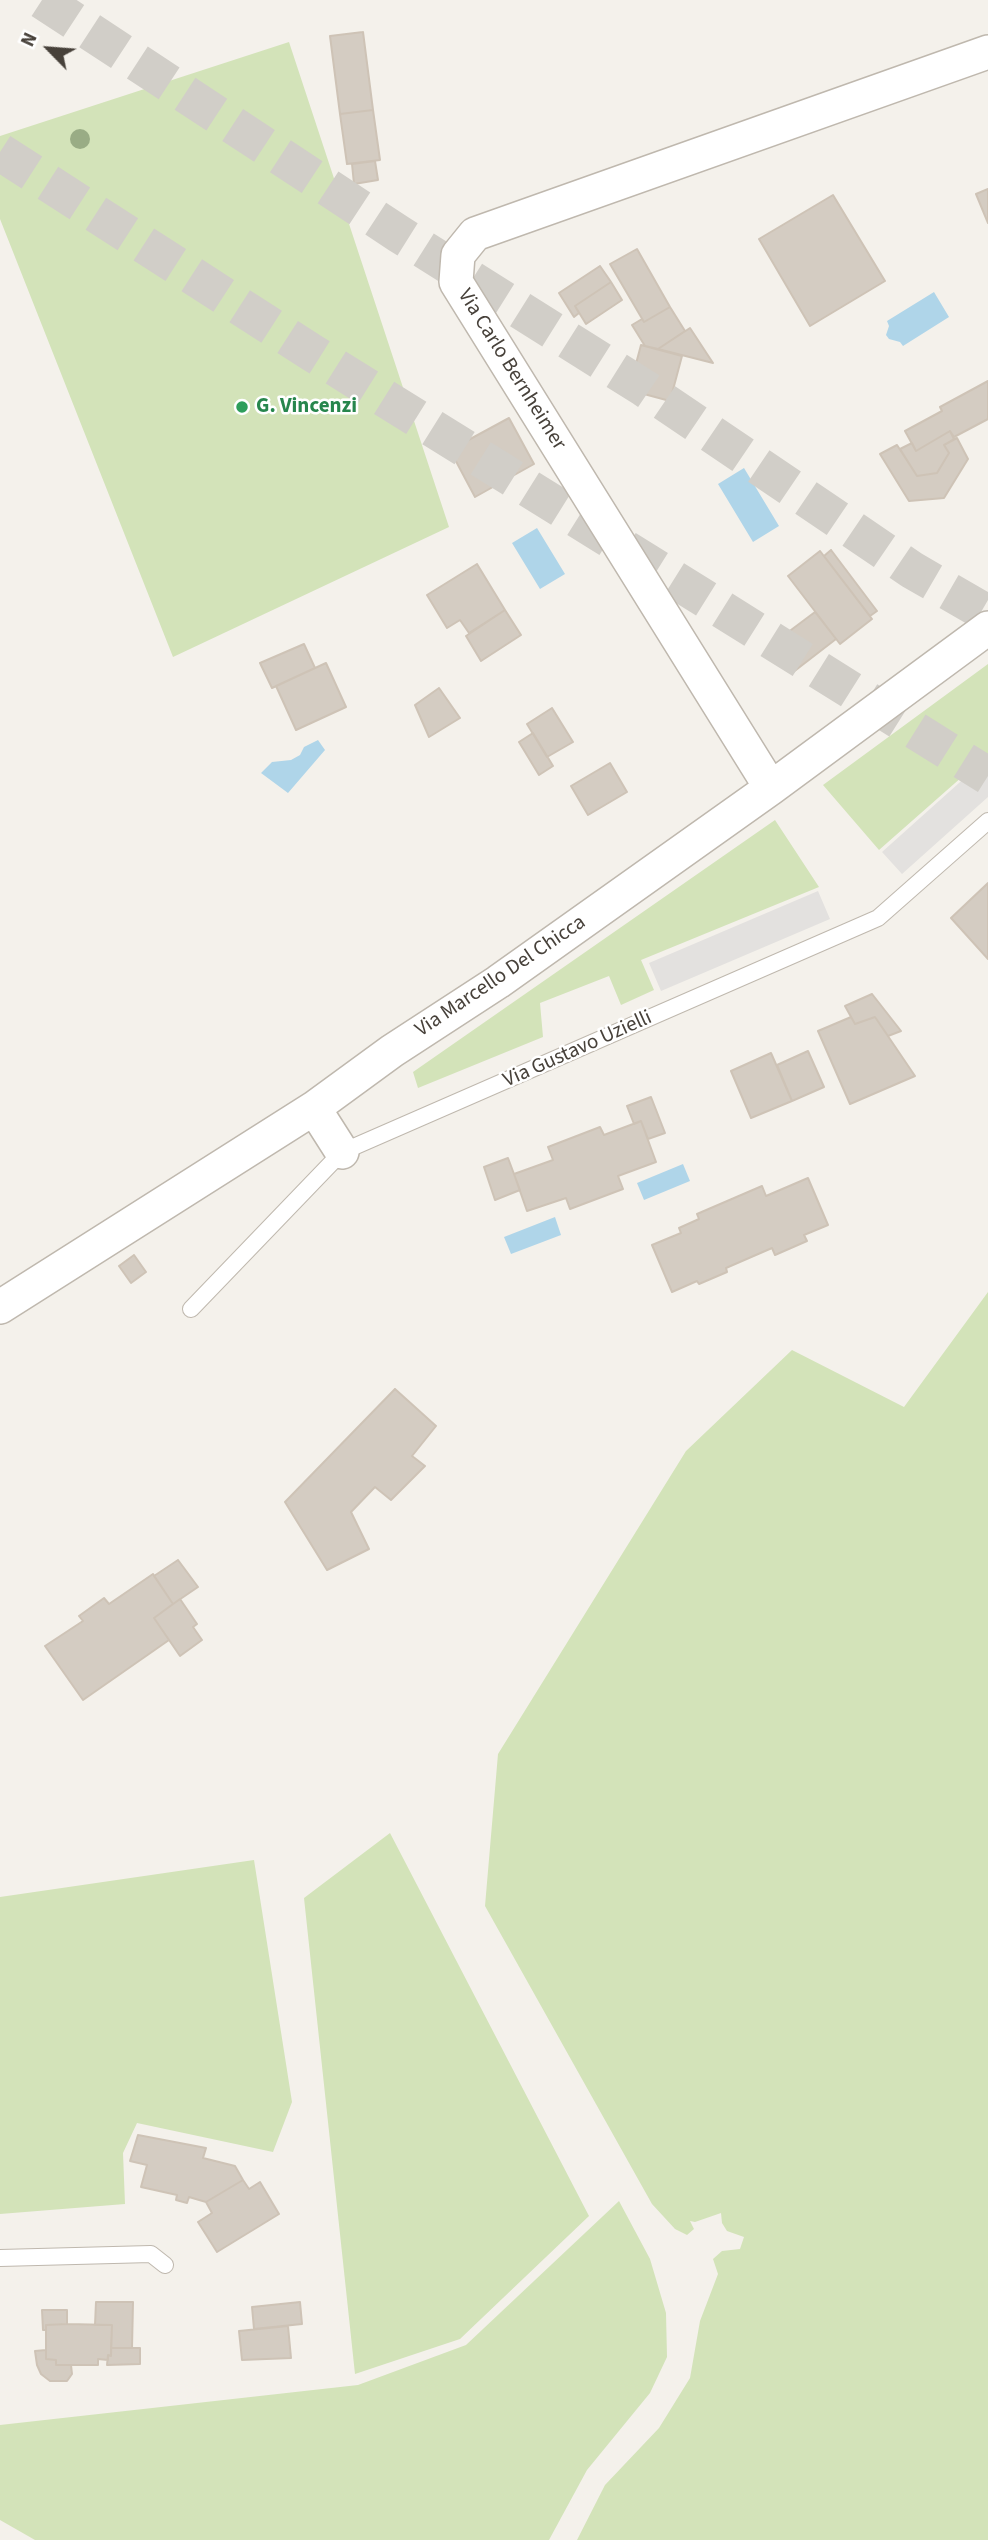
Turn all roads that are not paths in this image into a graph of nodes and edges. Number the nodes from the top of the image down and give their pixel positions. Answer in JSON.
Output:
{"nodes":[{"id":1,"x":988,"y":52,"type":"edge"},
{"id":2,"x":988,"y":628,"type":"edge"},
{"id":3,"x":771,"y":788,"type":"junction"},
{"id":4,"x":988,"y":821,"type":"edge"},
{"id":5,"x":314,"y":1108,"type":"junction"},
{"id":6,"x":342,"y":1153,"type":"junction"},
{"id":7,"x":0,"y":1307,"type":"edge"},
{"id":8,"x":191,"y":1309,"type":"dead end"},
{"id":9,"x":0,"y":2258,"type":"edge"},
{"id":10,"x":165,"y":2265,"type":"dead end"}],
"edges":[{"from":1,"to":3,"type":"street","name":"Via Carlo Bernheimer"},
{"from":2,"to":3,"type":"street","name":"Via Marcello Del Chicca"},
{"from":3,"to":5,"type":"street","name":"Via Marcello Del Chicca"},
{"from":4,"to":6,"type":"lane","name":"Via Gustavo Uzielli"},
{"from":5,"to":6,"type":"street"},
{"from":5,"to":7,"type":"street","name":"Via Marcello Del Chicca"},
{"from":6,"to":8,"type":"lane","name":"Via Gustavo Uzielli"},
{"from":9,"to":10,"type":"lane"}]}
